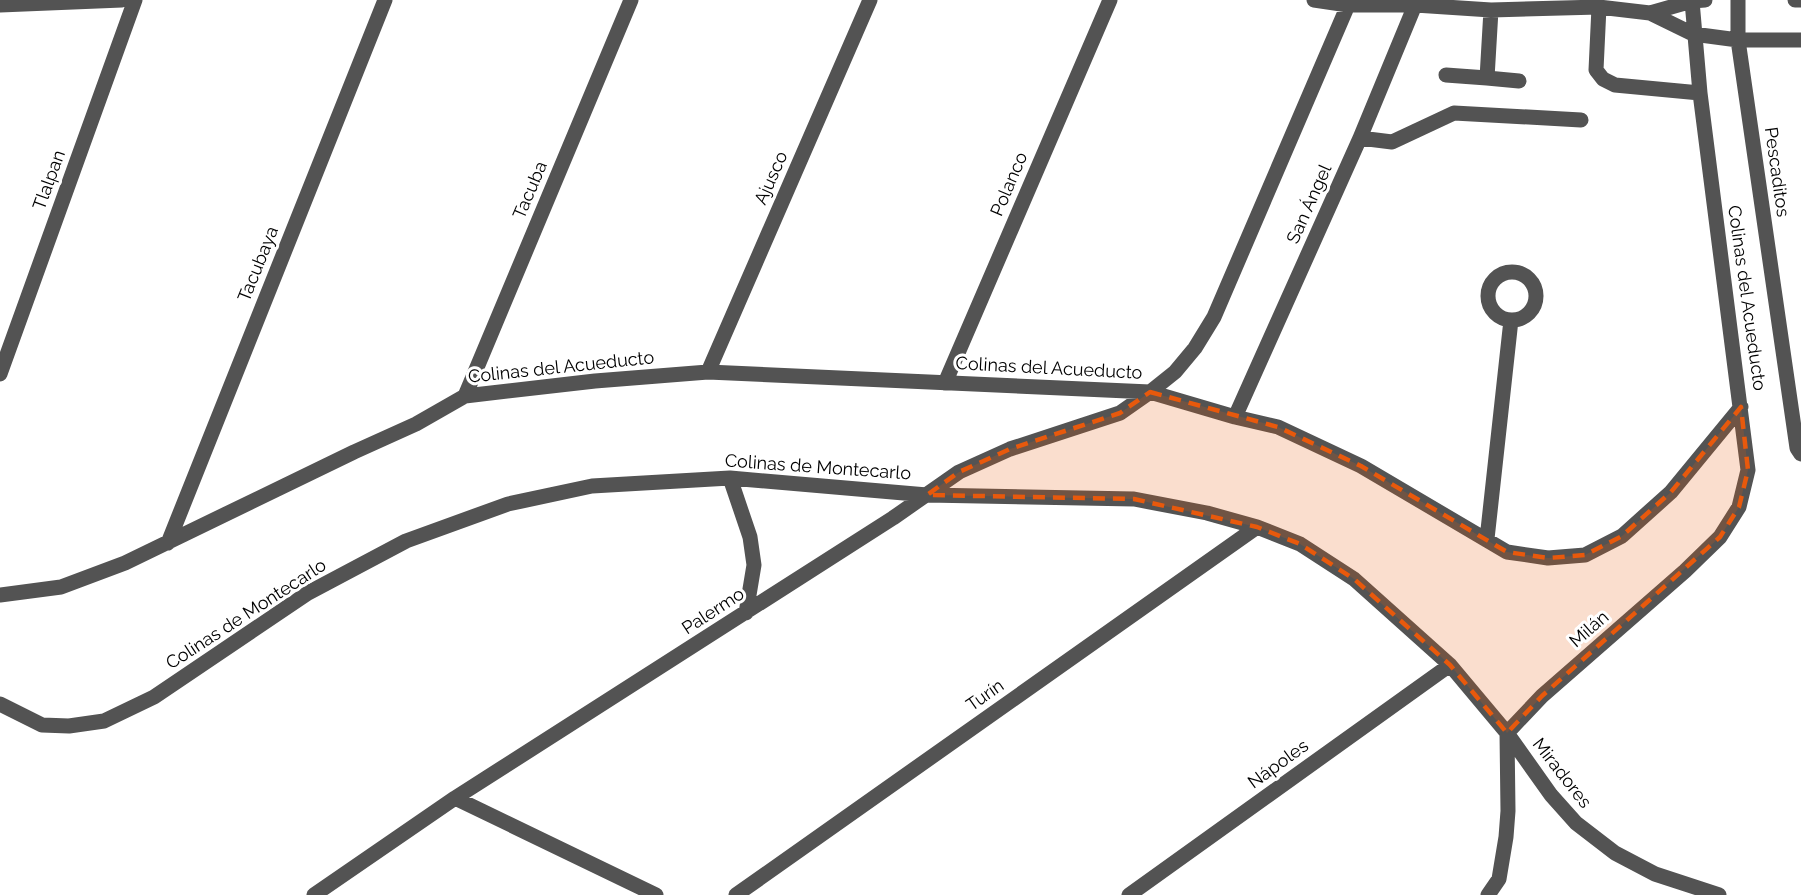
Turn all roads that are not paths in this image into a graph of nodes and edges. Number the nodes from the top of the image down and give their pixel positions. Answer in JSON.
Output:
{"nodes":[{"id":1,"x":122,"y":0,"type":"edge"},
{"id":2,"x":135,"y":0,"type":"edge"},
{"id":3,"x":385,"y":0,"type":"edge"},
{"id":4,"x":631,"y":0,"type":"edge"},
{"id":5,"x":870,"y":0,"type":"edge"},
{"id":6,"x":1110,"y":0,"type":"edge"},
{"id":7,"x":1314,"y":0,"type":"edge"},
{"id":8,"x":1738,"y":0,"type":"edge"},
{"id":9,"x":1795,"y":0,"type":"edge"},
{"id":10,"x":1801,"y":0,"type":"edge"},
{"id":11,"x":1698,"y":1,"type":"edge"},
{"id":12,"x":1350,"y":2,"type":"edge"},
{"id":13,"x":0,"y":5,"type":"edge"},
{"id":14,"x":1415,"y":5,"type":"junction"},
{"id":15,"x":1599,"y":7,"type":"junction"},
{"id":16,"x":1491,"y":10,"type":"junction"},
{"id":17,"x":1650,"y":13,"type":"junction"},
{"id":18,"x":1693,"y":34,"type":"junction"},
{"id":19,"x":1738,"y":40,"type":"junction"},
{"id":20,"x":1801,"y":40,"type":"edge"},
{"id":21,"x":1446,"y":75,"type":"dead end"},
{"id":22,"x":1486,"y":78,"type":"junction"},
{"id":23,"x":1519,"y":81,"type":"dead end"},
{"id":24,"x":1700,"y":93,"type":"junction"},
{"id":25,"x":1581,"y":120,"type":"dead end"},
{"id":26,"x":1360,"y":138,"type":"junction"},
{"id":27,"x":1511,"y":320,"type":"dead end"},
{"id":28,"x":708,"y":372,"type":"junction"},
{"id":29,"x":0,"y":374,"type":"edge"},
{"id":30,"x":945,"y":383,"type":"junction"},
{"id":31,"x":1150,"y":392,"type":"junction"},
{"id":32,"x":465,"y":396,"type":"junction"},
{"id":33,"x":1742,"y":407,"type":"junction"},
{"id":34,"x":1235,"y":417,"type":"junction"},
{"id":35,"x":1801,"y":454,"type":"edge"},
{"id":36,"x":730,"y":478,"type":"junction"},
{"id":37,"x":927,"y":495,"type":"junction"},
{"id":38,"x":1257,"y":527,"type":"junction"},
{"id":39,"x":1487,"y":539,"type":"junction"},
{"id":40,"x":168,"y":543,"type":"junction"},
{"id":41,"x":0,"y":595,"type":"edge"},
{"id":42,"x":746,"y":613,"type":"junction"},
{"id":43,"x":1450,"y":665,"type":"junction"},
{"id":44,"x":0,"y":704,"type":"edge"},
{"id":45,"x":1507,"y":733,"type":"junction"},
{"id":46,"x":455,"y":798,"type":"junction"},
{"id":47,"x":314,"y":895,"type":"edge"},
{"id":48,"x":656,"y":895,"type":"edge"},
{"id":49,"x":736,"y":895,"type":"edge"},
{"id":50,"x":1129,"y":895,"type":"edge"},
{"id":51,"x":1488,"y":895,"type":"edge"},
{"id":52,"x":1719,"y":895,"type":"edge"}],
"edges":[{"from":1,"to":13,"type":"street"},
{"from":2,"to":29,"type":"street","name":"Tlalpan"},
{"from":3,"to":40,"type":"street","name":"Tacubaya"},
{"from":4,"to":32,"type":"street","name":"Tacuba"},
{"from":5,"to":28,"type":"street","name":"Ajusco"},
{"from":6,"to":30,"type":"street","name":"Polanco"},
{"from":7,"to":12,"type":"street"},
{"from":8,"to":19,"type":"street","name":"Pescaditos"},
{"from":9,"to":10,"type":"street"},
{"from":11,"to":17,"type":"street"},
{"from":11,"to":18,"type":"street","name":"Colinas del Acueducto"},
{"from":12,"to":14,"type":"street"},
{"from":12,"to":31,"type":"street"},
{"from":14,"to":16,"type":"street"},
{"from":14,"to":26,"type":"street","name":"San Ángel"},
{"from":15,"to":16,"type":"street"},
{"from":15,"to":17,"type":"street"},
{"from":15,"to":24,"type":"street"},
{"from":16,"to":22,"type":"street"},
{"from":17,"to":18,"type":"street"},
{"from":18,"to":19,"type":"street"},
{"from":18,"to":24,"type":"street","name":"Colinas del Acueducto"},
{"from":19,"to":20,"type":"street"},
{"from":19,"to":35,"type":"street","name":"Pescaditos"},
{"from":21,"to":22,"type":"street"},
{"from":22,"to":23,"type":"street"},
{"from":24,"to":33,"type":"street","name":"Colinas del Acueducto"},
{"from":25,"to":26,"type":"street"},
{"from":26,"to":34,"type":"street","name":"San Ángel"},
{"from":27,"to":39,"type":"street"},
{"from":28,"to":30,"type":"street","name":"Colinas del Acueducto"},
{"from":28,"to":32,"type":"street","name":"Colinas del Acueducto"},
{"from":30,"to":31,"type":"street","name":"Colinas del Acueducto"},
{"from":31,"to":34,"type":"street","name":"Colinas del Acueducto"},
{"from":31,"to":37,"type":"street","name":"Palermo"},
{"from":32,"to":40,"type":"street","name":"Colinas del Acueducto"},
{"from":33,"to":39,"type":"street","name":"Colinas del Acueducto"},
{"from":33,"to":45,"type":"street","name":"Milán"},
{"from":34,"to":39,"type":"street","name":"Colinas del Acueducto"},
{"from":36,"to":37,"type":"street","name":"Colinas de Montecarlo"},
{"from":36,"to":42,"type":"street"},
{"from":36,"to":44,"type":"street","name":"Colinas de Montecarlo"},
{"from":37,"to":38,"type":"street","name":"Colinas de Montecarlo"},
{"from":37,"to":42,"type":"street","name":"Palermo"},
{"from":38,"to":43,"type":"street","name":"Colinas de Montecarlo"},
{"from":38,"to":49,"type":"street","name":"Turín"},
{"from":40,"to":41,"type":"street","name":"Colinas del Acueducto"},
{"from":42,"to":46,"type":"street","name":"Palermo"},
{"from":43,"to":45,"type":"street","name":"Colinas de Montecarlo"},
{"from":43,"to":50,"type":"street","name":"Nápoles"},
{"from":45,"to":51,"type":"street"},
{"from":45,"to":52,"type":"street","name":"Miradores"},
{"from":46,"to":47,"type":"street","name":"Palermo"},
{"from":46,"to":48,"type":"street"}]}
